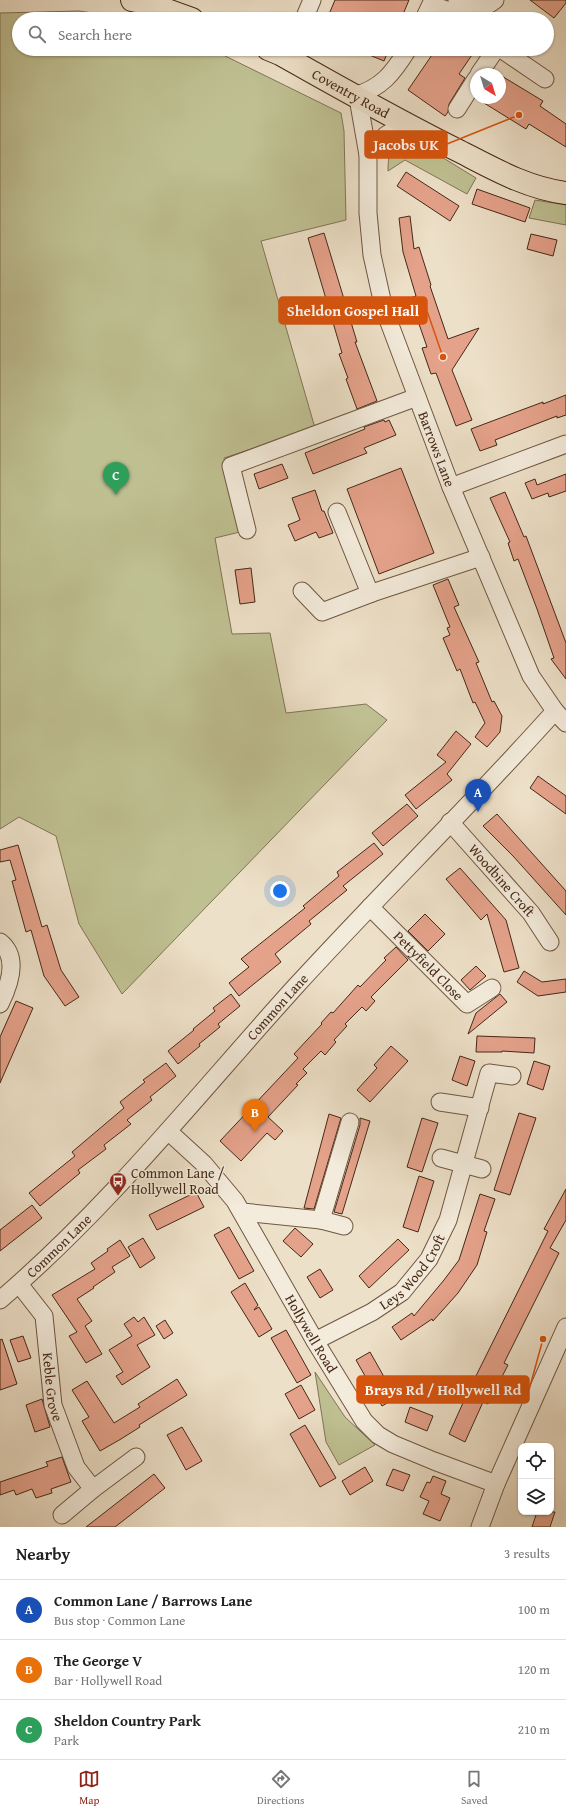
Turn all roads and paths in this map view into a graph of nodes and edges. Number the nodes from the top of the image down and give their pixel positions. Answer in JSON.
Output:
{"nodes":[{"id":1,"x":312,"y":0,"type":"edge"},
{"id":2,"x":457,"y":0,"type":"edge"},
{"id":3,"x":495,"y":0,"type":"edge"},
{"id":4,"x":142,"y":1,"type":"edge"},
{"id":5,"x":430,"y":8,"type":"edge"},
{"id":6,"x":173,"y":12,"type":"edge"},
{"id":7,"x":307,"y":12,"type":"edge"},
{"id":8,"x":452,"y":12,"type":"edge"},
{"id":9,"x":286,"y":56,"type":"edge"},
{"id":10,"x":403,"y":56,"type":"edge"},
{"id":11,"x":491,"y":56,"type":"edge"},
{"id":12,"x":511,"y":56,"type":"edge"},
{"id":13,"x":483,"y":68,"type":"edge"},
{"id":14,"x":544,"y":79,"type":"dead end"},
{"id":15,"x":470,"y":88,"type":"edge"},
{"id":16,"x":356,"y":97,"type":"junction"},
{"id":17,"x":457,"y":108,"type":"dead end"},
{"id":18,"x":404,"y":124,"type":"junction"},
{"id":19,"x":368,"y":155,"type":"junction"},
{"id":20,"x":566,"y":193,"type":"edge"},
{"id":21,"x":417,"y":397,"type":"junction"},
{"id":22,"x":566,"y":444,"type":"edge"},
{"id":23,"x":451,"y":487,"type":"junction"},
{"id":24,"x":337,"y":512,"type":"dead end"},
{"id":25,"x":247,"y":530,"type":"dead end"},
{"id":26,"x":481,"y":558,"type":"junction"},
{"id":27,"x":302,"y":591,"type":"dead end"},
{"id":28,"x":372,"y":593,"type":"junction"},
{"id":29,"x":560,"y":717,"type":"edge"},
{"id":30,"x":450,"y":822,"type":"junction"},
{"id":31,"x":370,"y":907,"type":"junction"},
{"id":32,"x":0,"y":942,"type":"edge"},
{"id":33,"x":550,"y":942,"type":"dead end"},
{"id":34,"x":492,"y":988,"type":"dead end"},
{"id":35,"x":2,"y":995,"type":"edge"},
{"id":36,"x":512,"y":1076,"type":"dead end"},
{"id":37,"x":440,"y":1102,"type":"dead end"},
{"id":38,"x":480,"y":1108,"type":"junction"},
{"id":39,"x":350,"y":1122,"type":"dead end"},
{"id":40,"x":168,"y":1131,"type":"junction"},
{"id":41,"x":441,"y":1158,"type":"dead end"},
{"id":42,"x":464,"y":1165,"type":"junction"},
{"id":43,"x":482,"y":1169,"type":"dead end"},
{"id":44,"x":242,"y":1212,"type":"junction"},
{"id":45,"x":321,"y":1220,"type":"junction"},
{"id":46,"x":344,"y":1226,"type":"dead end"},
{"id":47,"x":19,"y":1284,"type":"junction"},
{"id":48,"x":0,"y":1300,"type":"edge"},
{"id":49,"x":566,"y":1327,"type":"edge"},
{"id":50,"x":315,"y":1341,"type":"junction"},
{"id":51,"x":136,"y":1456,"type":"dead end"},
{"id":52,"x":496,"y":1484,"type":"junction"},
{"id":53,"x":93,"y":1489,"type":"junction"},
{"id":54,"x":62,"y":1515,"type":"dead end"},
{"id":55,"x":480,"y":1527,"type":"edge"}],
"edges":[{"from":1,"to":7,"type":"street"},
{"from":2,"to":3,"type":"street"},
{"from":4,"to":6,"type":"highway"},
{"from":5,"to":8,"type":"street"},
{"from":9,"to":16,"type":"highway","name":"Coventry Road"},
{"from":10,"to":16,"type":"street"},
{"from":11,"to":13,"type":"street"},
{"from":12,"to":14,"type":"street"},
{"from":15,"to":17,"type":"street"},
{"from":16,"to":18,"type":"highway","name":"Coventry Road"},
{"from":16,"to":19,"type":"street","name":"Barrows Lane"},
{"from":18,"to":19,"type":"street"},
{"from":18,"to":20,"type":"highway","name":"Coventry Road"},
{"from":19,"to":21,"type":"street","name":"Barrows Lane"},
{"from":21,"to":23,"type":"street","name":"Barrows Lane"},
{"from":21,"to":25,"type":"street"},
{"from":22,"to":23,"type":"street"},
{"from":23,"to":26,"type":"street","name":"Barrows Lane"},
{"from":24,"to":28,"type":"street"},
{"from":26,"to":28,"type":"street"},
{"from":26,"to":29,"type":"street","name":"Barrows Lane"},
{"from":27,"to":28,"type":"street"},
{"from":29,"to":30,"type":"street","name":"Common Lane"},
{"from":30,"to":31,"type":"street","name":"Common Lane"},
{"from":30,"to":33,"type":"street","name":"Woodbine Croft"},
{"from":31,"to":34,"type":"street","name":"Pettyfield Close"},
{"from":31,"to":40,"type":"street","name":"Common Lane"},
{"from":32,"to":35,"type":"street"},
{"from":36,"to":38,"type":"street","name":"Leys Wood Croft"},
{"from":37,"to":38,"type":"street"},
{"from":38,"to":42,"type":"street","name":"Leys Wood Croft"},
{"from":39,"to":45,"type":"street"},
{"from":40,"to":44,"type":"street","name":"Hollywell Road"},
{"from":40,"to":47,"type":"street","name":"Common Lane"},
{"from":41,"to":42,"type":"street"},
{"from":42,"to":43,"type":"street"},
{"from":42,"to":50,"type":"street","name":"Leys Wood Croft"},
{"from":44,"to":45,"type":"street"},
{"from":44,"to":50,"type":"street","name":"Hollywell Road"},
{"from":45,"to":46,"type":"street"},
{"from":47,"to":48,"type":"street","name":"Common Lane"},
{"from":47,"to":53,"type":"street","name":"Keble Grove"},
{"from":49,"to":52,"type":"street"},
{"from":50,"to":52,"type":"street","name":"Hollywell Road"},
{"from":51,"to":53,"type":"street"},
{"from":52,"to":55,"type":"street"},
{"from":53,"to":54,"type":"street"}]}
